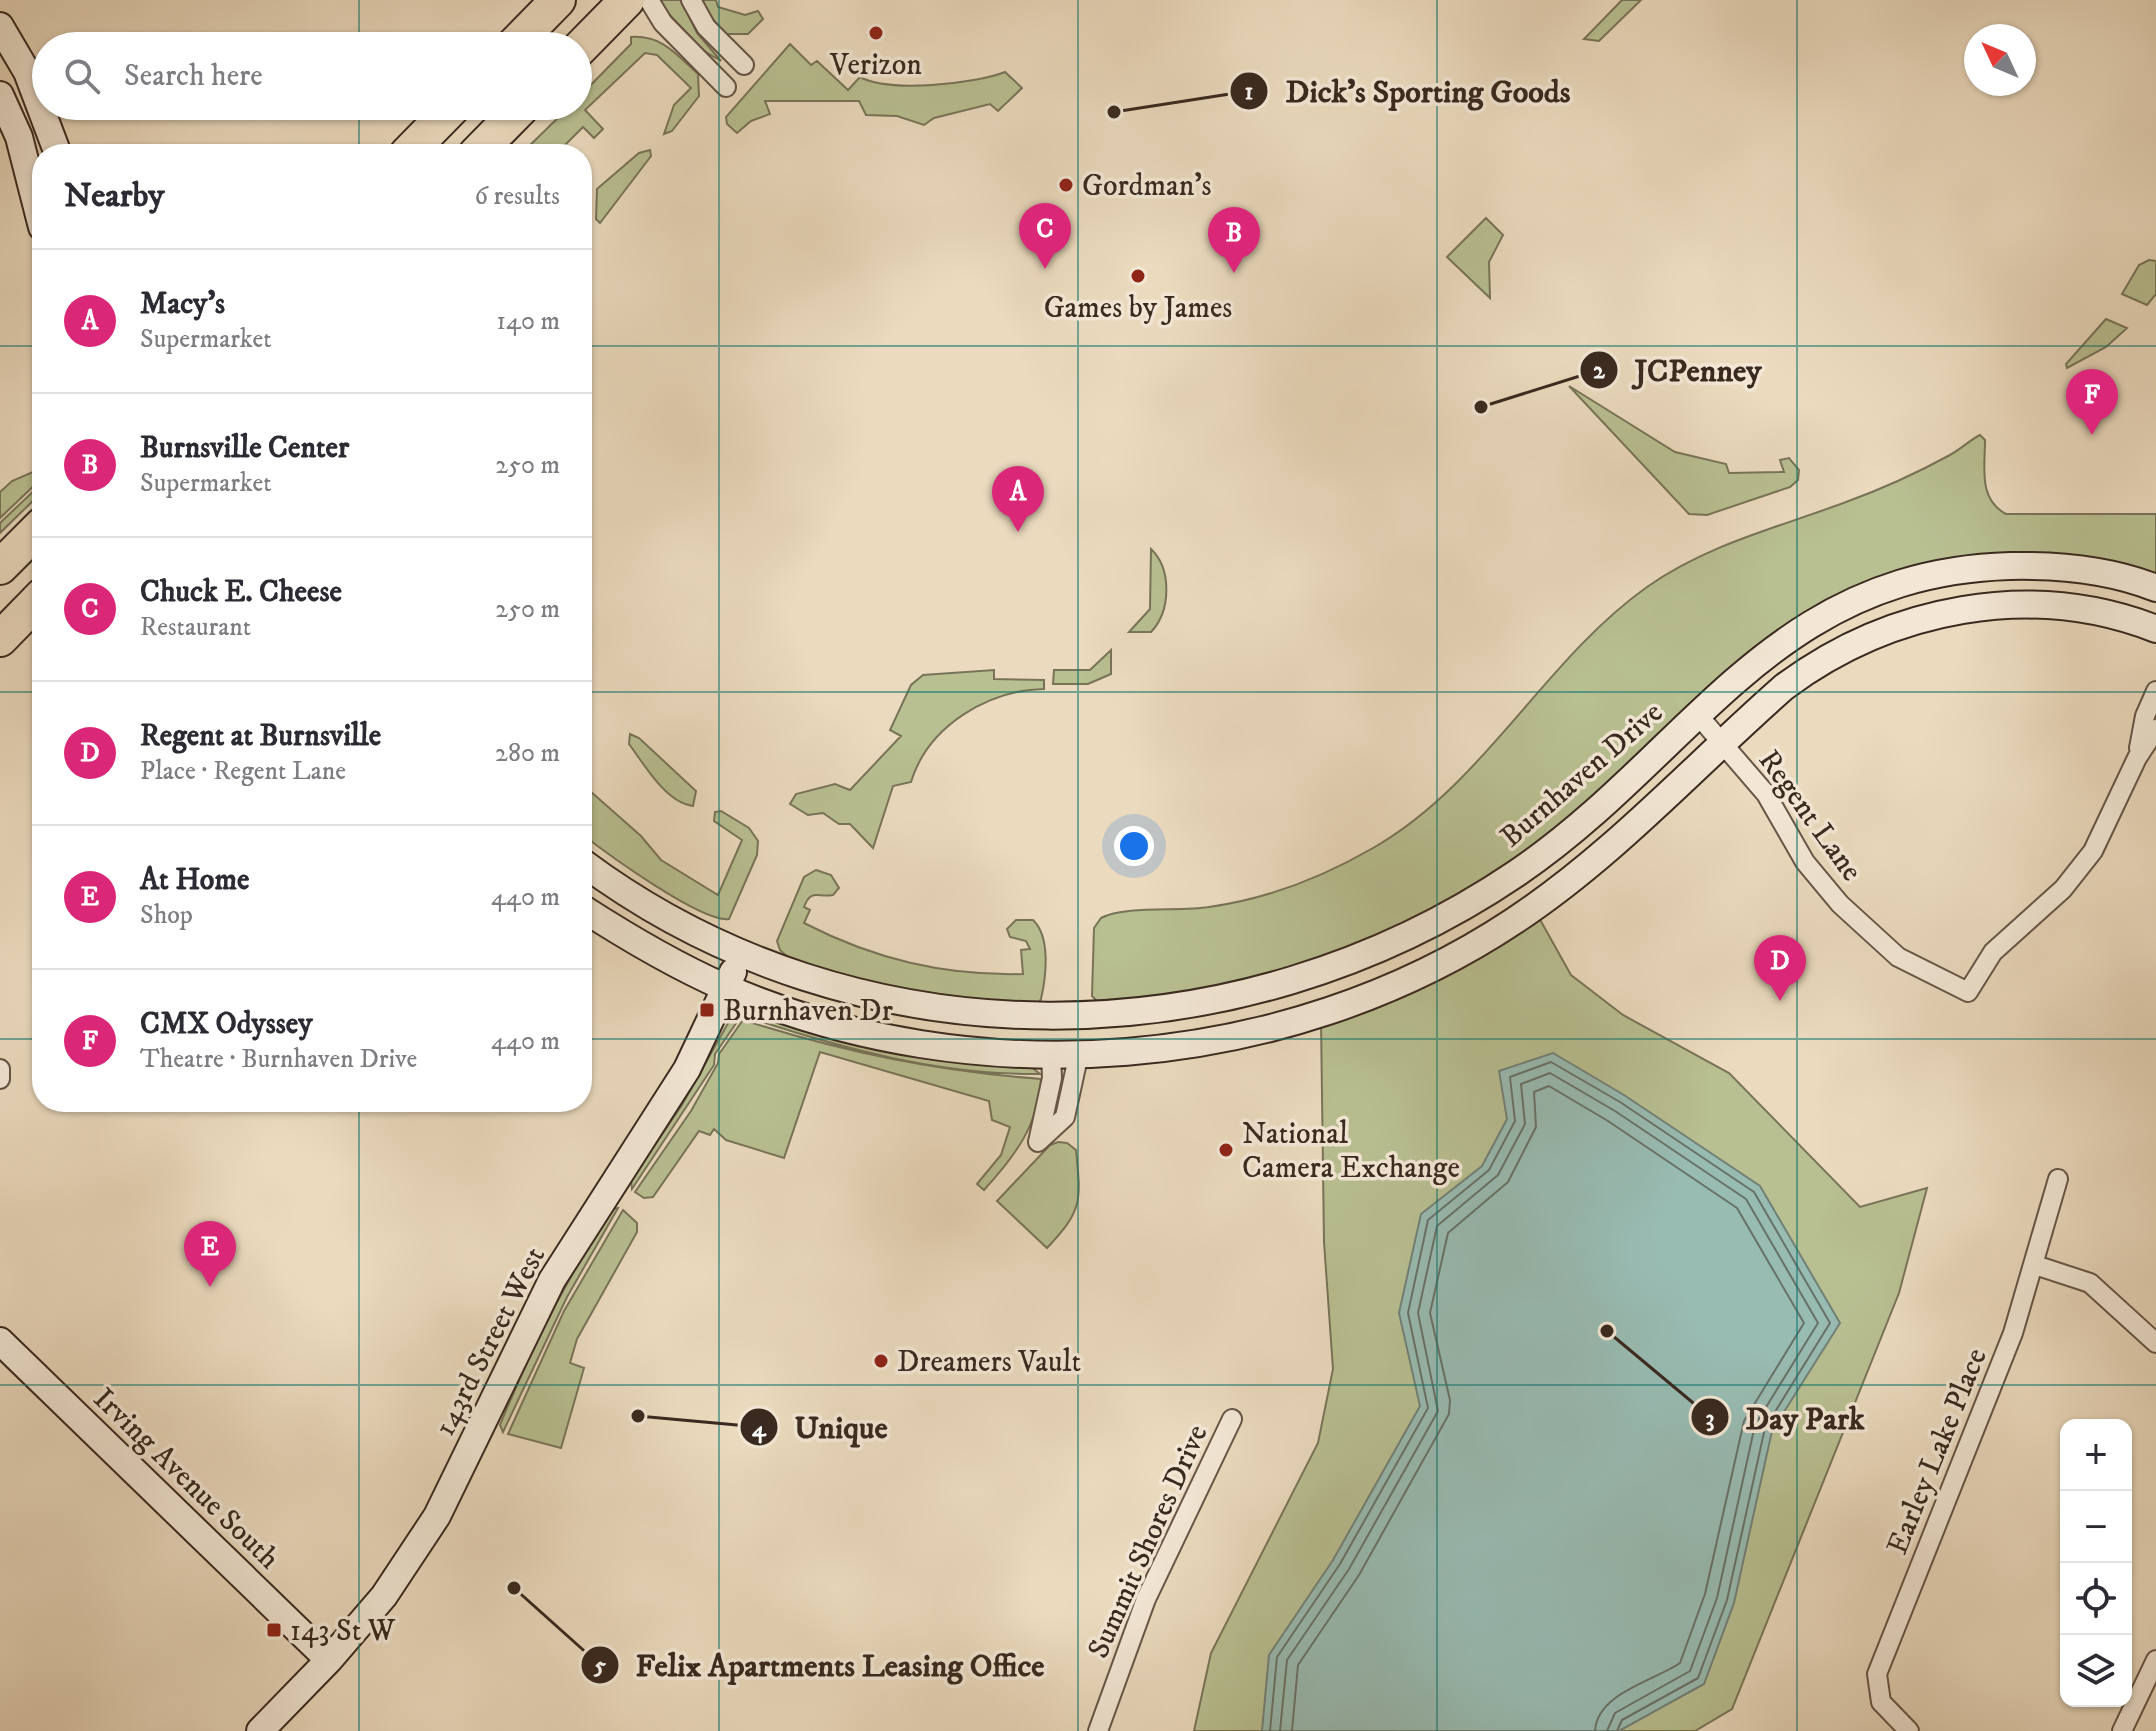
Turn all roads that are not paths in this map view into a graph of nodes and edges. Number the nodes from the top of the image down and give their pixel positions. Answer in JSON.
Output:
{"nodes":[{"id":1,"x":592,"y":0,"type":"edge"},
{"id":2,"x":627,"y":0,"type":"edge"},
{"id":3,"x":649,"y":0,"type":"edge"},
{"id":4,"x":691,"y":0,"type":"edge"},
{"id":5,"x":554,"y":2,"type":"edge"},
{"id":6,"x":0,"y":26,"type":"edge"},
{"id":7,"x":526,"y":32,"type":"edge"},
{"id":8,"x":576,"y":32,"type":"edge"},
{"id":9,"x":592,"y":36,"type":"edge"},
{"id":10,"x":744,"y":65,"type":"dead end"},
{"id":11,"x":27,"y":72,"type":"junction"},
{"id":12,"x":32,"y":85,"type":"edge"},
{"id":13,"x":726,"y":87,"type":"dead end"},
{"id":14,"x":0,"y":97,"type":"edge"},
{"id":15,"x":45,"y":120,"type":"edge"},
{"id":16,"x":440,"y":120,"type":"edge"},
{"id":17,"x":507,"y":120,"type":"edge"},
{"id":18,"x":486,"y":143,"type":"edge"},
{"id":19,"x":54,"y":144,"type":"edge"},
{"id":20,"x":417,"y":144,"type":"edge"},
{"id":21,"x":32,"y":188,"type":"edge"},
{"id":22,"x":32,"y":514,"type":"edge"},
{"id":23,"x":32,"y":535,"type":"edge"},
{"id":24,"x":0,"y":542,"type":"edge"},
{"id":25,"x":0,"y":567,"type":"edge"},
{"id":26,"x":2156,"y":588,"type":"edge"},
{"id":27,"x":32,"y":606,"type":"edge"},
{"id":28,"x":2156,"y":629,"type":"edge"},
{"id":29,"x":0,"y":639,"type":"edge"},
{"id":30,"x":2156,"y":691,"type":"edge"},
{"id":31,"x":1697,"y":714,"type":"junction"},
{"id":32,"x":2156,"y":729,"type":"edge"},
{"id":33,"x":1722,"y":743,"type":"junction"},
{"id":34,"x":2137,"y":758,"type":"junction"},
{"id":35,"x":592,"y":869,"type":"edge"},
{"id":36,"x":592,"y":914,"type":"edge"},
{"id":37,"x":741,"y":954,"type":"junction"},
{"id":38,"x":726,"y":988,"type":"junction"},
{"id":39,"x":1079,"y":1053,"type":"junction"},
{"id":40,"x":1051,"y":1055,"type":"junction"},
{"id":41,"x":0,"y":1069,"type":"edge"},
{"id":42,"x":0,"y":1079,"type":"edge"},
{"id":43,"x":2058,"y":1179,"type":"dead end"},
{"id":44,"x":2035,"y":1265,"type":"junction"},
{"id":45,"x":0,"y":1341,"type":"edge"},
{"id":46,"x":2156,"y":1343,"type":"edge"},
{"id":47,"x":1232,"y":1419,"type":"dead end"},
{"id":48,"x":329,"y":1660,"type":"junction"},
{"id":49,"x":2156,"y":1660,"type":"edge"},
{"id":50,"x":260,"y":1731,"type":"edge"},
{"id":51,"x":1098,"y":1731,"type":"edge"},
{"id":52,"x":1909,"y":1731,"type":"edge"},
{"id":53,"x":2122,"y":1731,"type":"edge"}],
"edges":[{"from":1,"to":8,"type":"highway"},
{"from":2,"to":9,"type":"highway"},
{"from":3,"to":13,"type":"street"},
{"from":4,"to":10,"type":"street"},
{"from":5,"to":7,"type":"highway"},
{"from":6,"to":11,"type":"street"},
{"from":11,"to":12,"type":"street"},
{"from":11,"to":14,"type":"street"},
{"from":14,"to":21,"type":"street"},
{"from":15,"to":19,"type":"street"},
{"from":16,"to":20,"type":"highway"},
{"from":17,"to":18,"type":"highway"},
{"from":22,"to":24,"type":"highway"},
{"from":23,"to":25,"type":"highway"},
{"from":26,"to":31,"type":"street","name":"Burnhaven Drive"},
{"from":27,"to":29,"type":"highway"},
{"from":28,"to":33,"type":"street"},
{"from":30,"to":34,"type":"street"},
{"from":31,"to":33,"type":"street","name":"Regent Lane"},
{"from":31,"to":37,"type":"street","name":"Burnhaven Drive"},
{"from":32,"to":34,"type":"street"},
{"from":33,"to":34,"type":"street","name":"Regent Lane"},
{"from":33,"to":39,"type":"street"},
{"from":35,"to":37,"type":"street","name":"Burnhaven Drive"},
{"from":36,"to":38,"type":"street"},
{"from":37,"to":38,"type":"street","name":"143rd Street West"},
{"from":38,"to":40,"type":"street"},
{"from":38,"to":48,"type":"street","name":"143rd Street West"},
{"from":39,"to":40,"type":"street"},
{"from":39,"to":40,"type":"street"},
{"from":41,"to":42,"type":"street"},
{"from":43,"to":44,"type":"street","name":"Earley Lake Place"},
{"from":44,"to":46,"type":"street"},
{"from":44,"to":52,"type":"street","name":"Earley Lake Place"},
{"from":45,"to":48,"type":"street","name":"Irving Avenue South"},
{"from":47,"to":51,"type":"street","name":"Summit Shores Drive"},
{"from":48,"to":50,"type":"street","name":"143rd Street West"},
{"from":49,"to":53,"type":"street"}]}
